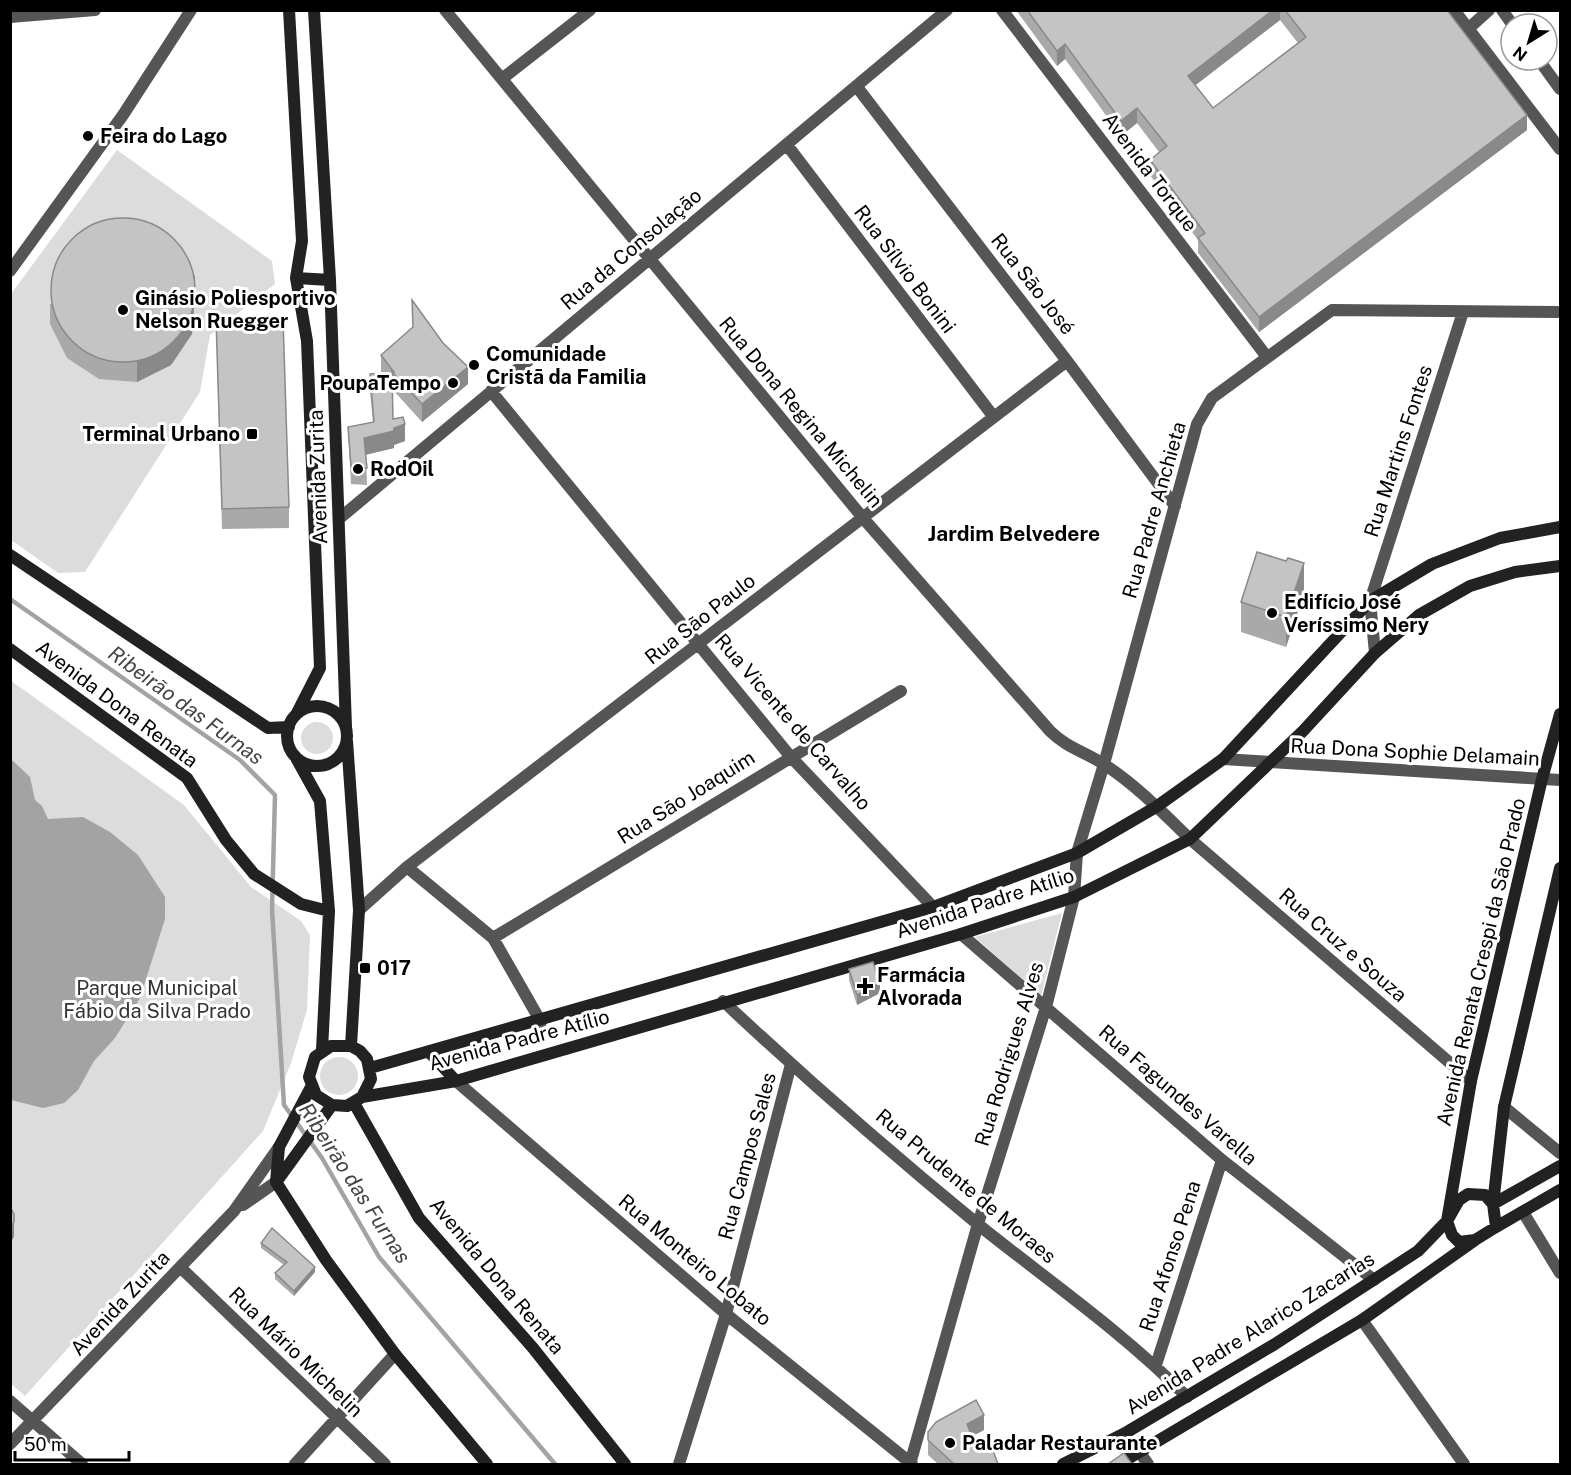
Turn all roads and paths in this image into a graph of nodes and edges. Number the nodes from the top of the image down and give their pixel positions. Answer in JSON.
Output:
{"nodes":[{"id":1,"x":95,"y":10,"type":"edge"},
{"id":2,"x":191,"y":10,"type":"edge"},
{"id":3,"x":289,"y":10,"type":"edge"},
{"id":4,"x":314,"y":10,"type":"edge"},
{"id":5,"x":445,"y":10,"type":"edge"},
{"id":6,"x":590,"y":10,"type":"edge"},
{"id":7,"x":947,"y":10,"type":"edge"},
{"id":8,"x":1002,"y":10,"type":"edge"},
{"id":9,"x":1454,"y":10,"type":"edge"},
{"id":10,"x":1489,"y":10,"type":"edge"},
{"id":11,"x":10,"y":17,"type":"edge"},
{"id":12,"x":1468,"y":29,"type":"junction"},
{"id":13,"x":1548,"y":72,"type":"edge"},
{"id":14,"x":503,"y":78,"type":"junction"},
{"id":15,"x":857,"y":87,"type":"junction"},
{"id":16,"x":1560,"y":89,"type":"edge"},
{"id":17,"x":787,"y":145,"type":"junction"},
{"id":18,"x":1560,"y":148,"type":"edge"},
{"id":19,"x":649,"y":260,"type":"junction"},
{"id":20,"x":10,"y":271,"type":"edge"},
{"id":21,"x":296,"y":278,"type":"junction"},
{"id":22,"x":330,"y":280,"type":"junction"},
{"id":23,"x":1463,"y":312,"type":"junction"},
{"id":24,"x":1560,"y":312,"type":"edge"},
{"id":25,"x":1267,"y":357,"type":"junction"},
{"id":26,"x":1067,"y":361,"type":"junction"},
{"id":27,"x":491,"y":391,"type":"junction"},
{"id":28,"x":993,"y":416,"type":"junction"},
{"id":29,"x":1175,"y":506,"type":"junction"},
{"id":30,"x":340,"y":518,"type":"junction"},
{"id":31,"x":863,"y":518,"type":"junction"},
{"id":32,"x":1560,"y":527,"type":"edge"},
{"id":33,"x":10,"y":555,"type":"edge"},
{"id":34,"x":1560,"y":566,"type":"edge"},
{"id":35,"x":1370,"y":601,"type":"junction"},
{"id":36,"x":699,"y":644,"type":"junction"},
{"id":37,"x":10,"y":649,"type":"edge"},
{"id":38,"x":1375,"y":653,"type":"junction"},
{"id":39,"x":901,"y":691,"type":"dead end"},
{"id":40,"x":1560,"y":714,"type":"edge"},
{"id":41,"x":296,"y":715,"type":"junction"},
{"id":42,"x":289,"y":727,"type":"junction"},
{"id":43,"x":346,"y":727,"type":"junction"},
{"id":44,"x":347,"y":741,"type":"junction"},
{"id":45,"x":295,"y":756,"type":"junction"},
{"id":46,"x":790,"y":756,"type":"junction"},
{"id":47,"x":1223,"y":759,"type":"junction"},
{"id":48,"x":1266,"y":763,"type":"junction"},
{"id":49,"x":1104,"y":764,"type":"junction"},
{"id":50,"x":1542,"y":779,"type":"junction"},
{"id":51,"x":1560,"y":780,"type":"edge"},
{"id":52,"x":1156,"y":807,"type":"junction"},
{"id":53,"x":1190,"y":839,"type":"junction"},
{"id":54,"x":1077,"y":853,"type":"junction"},
{"id":55,"x":407,"y":867,"type":"junction"},
{"id":56,"x":1560,"y":868,"type":"edge"},
{"id":57,"x":1074,"y":897,"type":"junction"},
{"id":58,"x":1556,"y":902,"type":"edge"},
{"id":59,"x":933,"y":907,"type":"junction"},
{"id":60,"x":359,"y":910,"type":"junction"},
{"id":61,"x":329,"y":911,"type":"junction"},
{"id":62,"x":961,"y":934,"type":"junction"},
{"id":63,"x":493,"y":938,"type":"junction"},
{"id":64,"x":723,"y":1001,"type":"junction"},
{"id":65,"x":1046,"y":1007,"type":"junction"},
{"id":66,"x":541,"y":1022,"type":"junction"},
{"id":67,"x":351,"y":1046,"type":"junction"},
{"id":68,"x":322,"y":1050,"type":"junction"},
{"id":69,"x":429,"y":1052,"type":"junction"},
{"id":70,"x":791,"y":1064,"type":"junction"},
{"id":71,"x":370,"y":1068,"type":"junction"},
{"id":72,"x":456,"y":1081,"type":"junction"},
{"id":73,"x":1472,"y":1081,"type":"junction"},
{"id":74,"x":312,"y":1087,"type":"junction"},
{"id":75,"x":358,"y":1100,"type":"junction"},
{"id":76,"x":332,"y":1105,"type":"junction"},
{"id":77,"x":1504,"y":1107,"type":"junction"},
{"id":78,"x":279,"y":1147,"type":"junction"},
{"id":79,"x":1560,"y":1154,"type":"edge"},
{"id":80,"x":1221,"y":1160,"type":"junction"},
{"id":81,"x":1560,"y":1166,"type":"edge"},
{"id":82,"x":276,"y":1182,"type":"junction"},
{"id":83,"x":1560,"y":1190,"type":"edge"},
{"id":84,"x":1493,"y":1204,"type":"junction"},
{"id":85,"x":234,"y":1211,"type":"junction"},
{"id":86,"x":1523,"y":1212,"type":"junction"},
{"id":87,"x":1447,"y":1221,"type":"junction"},
{"id":88,"x":978,"y":1224,"type":"junction"},
{"id":89,"x":1496,"y":1227,"type":"junction"},
{"id":90,"x":1475,"y":1240,"type":"junction"},
{"id":91,"x":180,"y":1268,"type":"junction"},
{"id":92,"x":1560,"y":1273,"type":"edge"},
{"id":93,"x":1374,"y":1280,"type":"junction"},
{"id":94,"x":726,"y":1314,"type":"junction"},
{"id":95,"x":1362,"y":1320,"type":"junction"},
{"id":96,"x":395,"y":1354,"type":"junction"},
{"id":97,"x":1156,"y":1365,"type":"junction"},
{"id":98,"x":1187,"y":1397,"type":"junction"},
{"id":99,"x":10,"y":1401,"type":"edge"},
{"id":100,"x":336,"y":1418,"type":"junction"},
{"id":101,"x":33,"y":1420,"type":"junction"},
{"id":102,"x":10,"y":1444,"type":"edge"},
{"id":103,"x":1140,"y":1453,"type":"junction"},
{"id":104,"x":82,"y":1464,"type":"edge"},
{"id":105,"x":295,"y":1464,"type":"edge"},
{"id":106,"x":385,"y":1464,"type":"edge"},
{"id":107,"x":487,"y":1464,"type":"edge"},
{"id":108,"x":625,"y":1464,"type":"edge"},
{"id":109,"x":679,"y":1464,"type":"edge"},
{"id":110,"x":911,"y":1464,"type":"edge"},
{"id":111,"x":1063,"y":1464,"type":"edge"},
{"id":112,"x":1119,"y":1464,"type":"edge"},
{"id":113,"x":1148,"y":1464,"type":"edge"},
{"id":114,"x":1461,"y":1464,"type":"edge"}],
"edges":[{"from":1,"to":11,"type":"street"},
{"from":2,"to":20,"type":"street"},
{"from":3,"to":21,"type":"street","name":"Avenida Zurita"},
{"from":4,"to":22,"type":"street","name":"Avenida Zurita"},
{"from":5,"to":14,"type":"street","name":"Rua Dona Regina Michelin"},
{"from":6,"to":14,"type":"street"},
{"from":7,"to":15,"type":"street","name":"Rua da Consolação"},
{"from":8,"to":25,"type":"street","name":"Avenida Torque"},
{"from":9,"to":12,"type":"street"},
{"from":10,"to":12,"type":"street"},
{"from":12,"to":18,"type":"street"},
{"from":13,"to":16,"type":"street"},
{"from":14,"to":19,"type":"street","name":"Rua Dona Regina Michelin"},
{"from":15,"to":17,"type":"street","name":"Rua da Consolação"},
{"from":15,"to":26,"type":"street","name":"Rua São José"},
{"from":17,"to":19,"type":"street","name":"Rua da Consolação"},
{"from":17,"to":28,"type":"street","name":"Rua Sílvio Bonini"},
{"from":19,"to":27,"type":"street","name":"Rua da Consolação"},
{"from":19,"to":31,"type":"street","name":"Rua Dona Regina Michelin"},
{"from":21,"to":22,"type":"street"},
{"from":21,"to":41,"type":"street","name":"Avenida Zurita"},
{"from":22,"to":30,"type":"street","name":"Avenida Zurita"},
{"from":23,"to":24,"type":"street","name":"Rua Padre Anchieta"},
{"from":23,"to":25,"type":"street","name":"Rua Padre Anchieta"},
{"from":23,"to":35,"type":"street","name":"Rua Martins Fontes"},
{"from":25,"to":29,"type":"street","name":"Rua Padre Anchieta"},
{"from":26,"to":28,"type":"street","name":"Rua São Paulo"},
{"from":26,"to":29,"type":"street","name":"Rua São José"},
{"from":27,"to":30,"type":"street","name":"Rua da Consolação"},
{"from":27,"to":36,"type":"street","name":"Rua Vicente de Carvalho"},
{"from":28,"to":31,"type":"street","name":"Rua São Paulo"},
{"from":29,"to":49,"type":"street","name":"Rua Padre Anchieta"},
{"from":30,"to":43,"type":"street","name":"Avenida Zurita"},
{"from":31,"to":36,"type":"street","name":"Rua São Paulo"},
{"from":31,"to":49,"type":"street","name":"Rua Dona Regina Michelin"},
{"from":32,"to":35,"type":"street","name":"Avenida Padre Atílio"},
{"from":33,"to":42,"type":"street"},
{"from":34,"to":38,"type":"street","name":"Avenida Padre Atílio"},
{"from":35,"to":38,"type":"street"},
{"from":35,"to":47,"type":"street","name":"Avenida Padre Atílio"},
{"from":36,"to":46,"type":"street","name":"Rua Vicente de Carvalho"},
{"from":36,"to":55,"type":"street","name":"Rua São Paulo"},
{"from":37,"to":61,"type":"street","name":"Avenida Dona Renata"},
{"from":38,"to":48,"type":"street","name":"Avenida Padre Atílio"},
{"from":39,"to":46,"type":"street","name":"Rua São Joaquim"},
{"from":40,"to":50,"type":"street","name":"Avenida Renata Crespi da São Prado"},
{"from":41,"to":42,"type":"street"},
{"from":41,"to":43,"type":"street"},
{"from":42,"to":45,"type":"street"},
{"from":43,"to":44,"type":"street"},
{"from":44,"to":45,"type":"street"},
{"from":44,"to":60,"type":"street"},
{"from":45,"to":61,"type":"street"},
{"from":46,"to":59,"type":"street","name":"Rua Vicente de Carvalho"},
{"from":46,"to":63,"type":"street","name":"Rua São Joaquim"},
{"from":47,"to":48,"type":"street","name":"Rua Dona Sophie Delamain"},
{"from":47,"to":52,"type":"street","name":"Avenida Padre Atílio"},
{"from":48,"to":50,"type":"street","name":"Rua Dona Sophie Delamain"},
{"from":48,"to":53,"type":"street","name":"Avenida Padre Atílio"},
{"from":49,"to":52,"type":"street","name":"Rua Dona Regina Michelin"},
{"from":49,"to":54,"type":"street","name":"Rua Padre Anchieta"},
{"from":50,"to":51,"type":"street","name":"Rua Dona Sophie Delamain"},
{"from":50,"to":73,"type":"street","name":"Avenida Renata Crespi da São Prado"},
{"from":52,"to":53,"type":"street","name":"Rua Cruz e Souza"},
{"from":52,"to":54,"type":"street","name":"Avenida Padre Atílio"},
{"from":53,"to":57,"type":"street","name":"Avenida Padre Atílio"},
{"from":53,"to":73,"type":"street","name":"Rua Cruz e Souza"},
{"from":54,"to":57,"type":"street","name":"Rua Padre Anchieta"},
{"from":54,"to":59,"type":"street","name":"Avenida Padre Atílio"},
{"from":55,"to":60,"type":"street","name":"Rua São Paulo"},
{"from":55,"to":63,"type":"street"},
{"from":56,"to":58,"type":"street"},
{"from":57,"to":62,"type":"street","name":"Avenida Padre Atílio"},
{"from":57,"to":65,"type":"street","name":"Rua Rodrigues Alves"},
{"from":58,"to":77,"type":"street"},
{"from":59,"to":66,"type":"street","name":"Avenida Padre Atílio"},
{"from":60,"to":67,"type":"street"},
{"from":61,"to":68,"type":"street"},
{"from":62,"to":64,"type":"street","name":"Avenida Padre Atílio"},
{"from":62,"to":65,"type":"street","name":"Rua Fagundes Varella"},
{"from":63,"to":66,"type":"street"},
{"from":64,"to":70,"type":"street","name":"Rua Prudente de Moraes"},
{"from":64,"to":72,"type":"street","name":"Avenida Padre Atílio"},
{"from":65,"to":80,"type":"street","name":"Rua Fagundes Varella"},
{"from":65,"to":88,"type":"street","name":"Rua Rodrigues Alves"},
{"from":66,"to":69,"type":"street","name":"Avenida Padre Atílio"},
{"from":67,"to":68,"type":"street"},
{"from":67,"to":71,"type":"street"},
{"from":68,"to":74,"type":"street"},
{"from":69,"to":71,"type":"street","name":"Avenida Padre Atílio"},
{"from":69,"to":72,"type":"street"},
{"from":70,"to":88,"type":"street","name":"Rua Prudente de Moraes"},
{"from":70,"to":94,"type":"street","name":"Rua Campos Sales"},
{"from":71,"to":75,"type":"street"},
{"from":72,"to":75,"type":"street","name":"Avenida Padre Atílio"},
{"from":72,"to":94,"type":"street","name":"Rua Monteiro Lobato"},
{"from":73,"to":87,"type":"street","name":"Avenida Renata Crespi da São Prado"},
{"from":74,"to":76,"type":"street"},
{"from":74,"to":78,"type":"street"},
{"from":75,"to":76,"type":"street"},
{"from":75,"to":108,"type":"street","name":"Avenida Dona Renata"},
{"from":76,"to":82,"type":"street"},
{"from":77,"to":79,"type":"street"},
{"from":77,"to":84,"type":"street"},
{"from":78,"to":82,"type":"street"},
{"from":78,"to":85,"type":"street","name":"Avenida Zurita"},
{"from":80,"to":93,"type":"street","name":"Rua Fagundes Varella"},
{"from":80,"to":97,"type":"street","name":"Rua Afonso Pena"},
{"from":81,"to":84,"type":"street"},
{"from":82,"to":85,"type":"street","name":"Avenida Zurita"},
{"from":82,"to":96,"type":"street"},
{"from":83,"to":86,"type":"street"},
{"from":84,"to":87,"type":"street"},
{"from":84,"to":89,"type":"street"},
{"from":85,"to":91,"type":"street","name":"Avenida Zurita"},
{"from":86,"to":89,"type":"street"},
{"from":86,"to":92,"type":"street"},
{"from":87,"to":90,"type":"street"},
{"from":87,"to":93,"type":"street","name":"Avenida Padre Alarico Zacarias"},
{"from":88,"to":97,"type":"street","name":"Rua Prudente de Moraes"},
{"from":88,"to":110,"type":"street","name":"Rua Rodrigues Alves"},
{"from":89,"to":90,"type":"street"},
{"from":90,"to":95,"type":"street"},
{"from":91,"to":100,"type":"street","name":"Rua Mário Michelin"},
{"from":91,"to":101,"type":"street","name":"Avenida Zurita"},
{"from":93,"to":98,"type":"street","name":"Avenida Padre Alarico Zacarias"},
{"from":94,"to":109,"type":"street","name":"Rua Campos Sales"},
{"from":94,"to":110,"type":"street","name":"Rua Monteiro Lobato"},
{"from":95,"to":103,"type":"street"},
{"from":95,"to":114,"type":"street"},
{"from":96,"to":100,"type":"street"},
{"from":96,"to":107,"type":"street"},
{"from":97,"to":98,"type":"street","name":"Rua Prudente de Moraes"},
{"from":98,"to":111,"type":"street","name":"Avenida Padre Alarico Zacarias"},
{"from":99,"to":101,"type":"street"},
{"from":100,"to":105,"type":"street"},
{"from":100,"to":106,"type":"street","name":"Rua Mário Michelin"},
{"from":101,"to":102,"type":"street","name":"Avenida Zurita"},
{"from":101,"to":104,"type":"street"},
{"from":103,"to":112,"type":"street"},
{"from":103,"to":113,"type":"street"}]}
